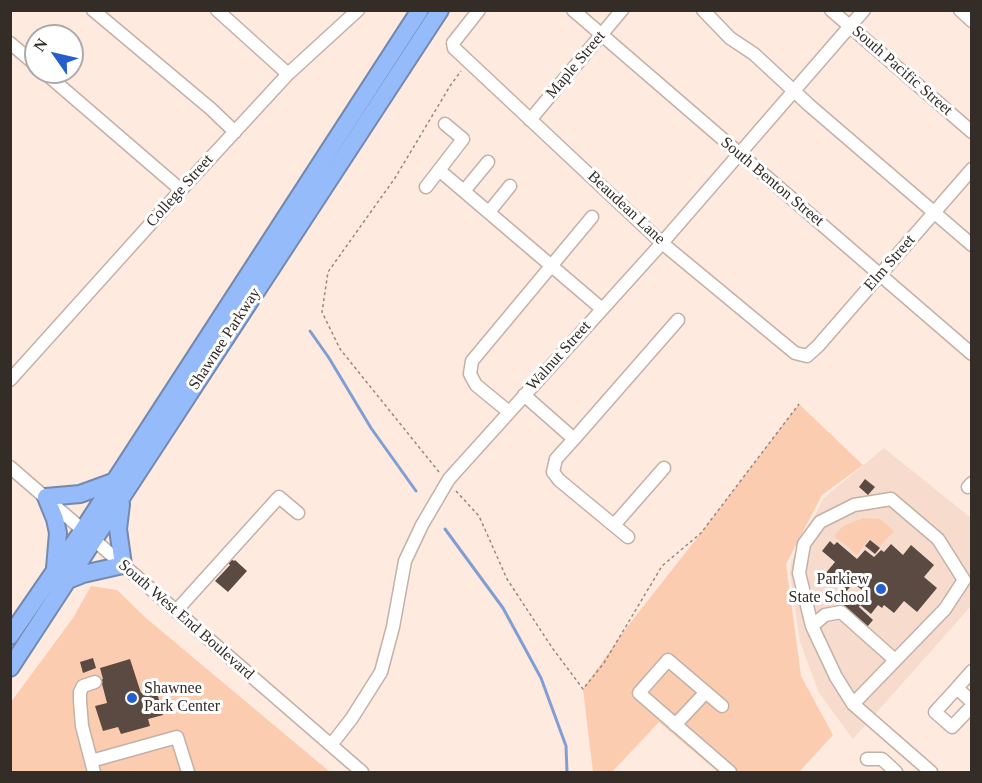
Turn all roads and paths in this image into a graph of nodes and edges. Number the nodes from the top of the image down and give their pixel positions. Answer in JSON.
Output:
{"nodes":[{"id":1,"x":93,"y":10,"type":"edge"},
{"id":2,"x":217,"y":10,"type":"edge"},
{"id":3,"x":338,"y":10,"type":"edge"},
{"id":4,"x":420,"y":10,"type":"edge"},
{"id":5,"x":440,"y":10,"type":"edge"},
{"id":6,"x":479,"y":10,"type":"edge"},
{"id":7,"x":573,"y":10,"type":"edge"},
{"id":8,"x":622,"y":10,"type":"edge"},
{"id":9,"x":703,"y":10,"type":"edge"},
{"id":10,"x":831,"y":10,"type":"edge"},
{"id":11,"x":864,"y":10,"type":"edge"},
{"id":12,"x":960,"y":10,"type":"edge"},
{"id":13,"x":354,"y":15,"type":"edge"},
{"id":14,"x":972,"y":21,"type":"edge"},
{"id":15,"x":850,"y":27,"type":"junction"},
{"id":16,"x":600,"y":35,"type":"junction"},
{"id":17,"x":10,"y":43,"type":"edge"},
{"id":18,"x":24,"y":55,"type":"edge"},
{"id":19,"x":468,"y":63,"type":"junction"},
{"id":20,"x":288,"y":74,"type":"junction"},
{"id":21,"x":58,"y":84,"type":"edge"},
{"id":22,"x":794,"y":91,"type":"junction"},
{"id":23,"x":530,"y":120,"type":"junction"},
{"id":24,"x":445,"y":124,"type":"dead end"},
{"id":25,"x":235,"y":132,"type":"junction"},
{"id":26,"x":972,"y":132,"type":"edge"},
{"id":27,"x":738,"y":154,"type":"junction"},
{"id":28,"x":488,"y":162,"type":"dead end"},
{"id":29,"x":972,"y":169,"type":"edge"},
{"id":30,"x":439,"y":170,"type":"junction"},
{"id":31,"x":510,"y":186,"type":"dead end"},
{"id":32,"x":426,"y":187,"type":"dead end"},
{"id":33,"x":181,"y":190,"type":"junction"},
{"id":34,"x":464,"y":191,"type":"junction"},
{"id":35,"x":489,"y":212,"type":"junction"},
{"id":36,"x":934,"y":212,"type":"junction"},
{"id":37,"x":592,"y":217,"type":"dead end"},
{"id":38,"x":662,"y":243,"type":"junction"},
{"id":39,"x":972,"y":245,"type":"edge"},
{"id":40,"x":551,"y":265,"type":"junction"},
{"id":41,"x":880,"y":274,"type":"junction"},
{"id":42,"x":602,"y":309,"type":"junction"},
{"id":43,"x":678,"y":320,"type":"dead end"},
{"id":44,"x":972,"y":354,"type":"edge"},
{"id":45,"x":807,"y":356,"type":"joint"},
{"id":46,"x":10,"y":380,"type":"edge"},
{"id":47,"x":524,"y":395,"type":"junction"},
{"id":48,"x":799,"y":404,"type":"dead end"},
{"id":49,"x":509,"y":412,"type":"junction"},
{"id":50,"x":574,"y":439,"type":"junction"},
{"id":51,"x":10,"y":467,"type":"edge"},
{"id":52,"x":664,"y":468,"type":"dead end"},
{"id":53,"x":114,"y":482,"type":"junction"},
{"id":54,"x":447,"y":482,"type":"junction"},
{"id":55,"x":46,"y":497,"type":"junction"},
{"id":56,"x":123,"y":497,"type":"junction"},
{"id":57,"x":298,"y":513,"type":"dead end"},
{"id":58,"x":614,"y":525,"type":"junction"},
{"id":59,"x":88,"y":534,"type":"junction"},
{"id":60,"x":628,"y":537,"type":"dead end"},
{"id":61,"x":123,"y":565,"type":"junction"},
{"id":62,"x":61,"y":575,"type":"junction"},
{"id":63,"x":176,"y":611,"type":"junction"},
{"id":64,"x":812,"y":626,"type":"junction"},
{"id":65,"x":10,"y":636,"type":"edge"},
{"id":66,"x":895,"y":660,"type":"junction"},
{"id":67,"x":10,"y":668,"type":"edge"},
{"id":68,"x":972,"y":672,"type":"edge"},
{"id":69,"x":95,"y":682,"type":"dead end"},
{"id":70,"x":957,"y":688,"type":"junction"},
{"id":71,"x":706,"y":692,"type":"junction"},
{"id":72,"x":853,"y":704,"type":"junction"},
{"id":73,"x":972,"y":704,"type":"edge"},
{"id":74,"x":722,"y":706,"type":"dead end"},
{"id":75,"x":675,"y":725,"type":"junction"},
{"id":76,"x":331,"y":745,"type":"junction"},
{"id":77,"x":867,"y":759,"type":"dead end"},
{"id":78,"x":93,"y":767,"type":"edge"},
{"id":79,"x":188,"y":772,"type":"edge"},
{"id":80,"x":362,"y":772,"type":"edge"},
{"id":81,"x":730,"y":772,"type":"edge"},
{"id":82,"x":896,"y":772,"type":"edge"},
{"id":83,"x":931,"y":772,"type":"edge"}],
"edges":[{"from":1,"to":25,"type":"street"},
{"from":2,"to":20,"type":"street"},
{"from":3,"to":13,"type":"street"},
{"from":4,"to":53,"type":"highway","name":"Shawnee Parkway"},
{"from":5,"to":56,"type":"highway","name":"Shawnee Parkway"},
{"from":6,"to":19,"type":"street","name":"Beaudean Lane"},
{"from":7,"to":16,"type":"street","name":"South Benton Street"},
{"from":8,"to":16,"type":"street","name":"Maple Street"},
{"from":9,"to":22,"type":"street"},
{"from":10,"to":15,"type":"street","name":"South Pacific Street"},
{"from":11,"to":15,"type":"street","name":"Walnut Street"},
{"from":12,"to":14,"type":"street"},
{"from":13,"to":20,"type":"street","name":"College Street"},
{"from":15,"to":22,"type":"street","name":"Walnut Street"},
{"from":15,"to":26,"type":"street","name":"South Pacific Street"},
{"from":16,"to":23,"type":"street","name":"Maple Street"},
{"from":16,"to":27,"type":"street","name":"South Benton Street"},
{"from":17,"to":18,"type":"street"},
{"from":19,"to":23,"type":"street","name":"Beaudean Lane"},
{"from":19,"to":54,"type":"path"},
{"from":20,"to":25,"type":"street","name":"College Street"},
{"from":21,"to":33,"type":"street"},
{"from":22,"to":27,"type":"street","name":"Walnut Street"},
{"from":22,"to":36,"type":"street"},
{"from":23,"to":38,"type":"street","name":"Beaudean Lane"},
{"from":24,"to":30,"type":"street"},
{"from":25,"to":33,"type":"street","name":"College Street"},
{"from":27,"to":38,"type":"street","name":"Walnut Street"},
{"from":27,"to":41,"type":"street","name":"South Benton Street"},
{"from":28,"to":34,"type":"street"},
{"from":29,"to":36,"type":"street","name":"Elm Street"},
{"from":30,"to":32,"type":"street"},
{"from":30,"to":34,"type":"street"},
{"from":31,"to":35,"type":"street"},
{"from":33,"to":46,"type":"street","name":"College Street"},
{"from":34,"to":35,"type":"street"},
{"from":35,"to":40,"type":"street"},
{"from":36,"to":39,"type":"street"},
{"from":36,"to":41,"type":"street","name":"Elm Street"},
{"from":37,"to":40,"type":"street"},
{"from":38,"to":42,"type":"street","name":"Walnut Street"},
{"from":38,"to":45,"type":"street","name":"Beaudean Lane"},
{"from":40,"to":42,"type":"street"},
{"from":40,"to":49,"type":"street"},
{"from":41,"to":44,"type":"street","name":"South Benton Street"},
{"from":41,"to":45,"type":"street","name":"Elm Street"},
{"from":42,"to":47,"type":"street","name":"Walnut Street"},
{"from":43,"to":50,"type":"street"},
{"from":47,"to":49,"type":"street","name":"Walnut Street"},
{"from":47,"to":50,"type":"street"},
{"from":48,"to":54,"type":"path"},
{"from":49,"to":54,"type":"street","name":"Walnut Street"},
{"from":50,"to":58,"type":"street"},
{"from":51,"to":55,"type":"street","name":"South West End Boulevard"},
{"from":52,"to":58,"type":"street"},
{"from":53,"to":55,"type":"highway"},
{"from":53,"to":59,"type":"highway","name":"Shawnee Parkway"},
{"from":54,"to":76,"type":"street","name":"Walnut Street"},
{"from":55,"to":59,"type":"street","name":"South West End Boulevard"},
{"from":55,"to":62,"type":"highway"},
{"from":56,"to":59,"type":"highway","name":"Shawnee Parkway"},
{"from":56,"to":61,"type":"highway"},
{"from":57,"to":63,"type":"street"},
{"from":58,"to":60,"type":"street"},
{"from":59,"to":61,"type":"street","name":"South West End Boulevard"},
{"from":59,"to":62,"type":"highway","name":"Shawnee Parkway"},
{"from":61,"to":62,"type":"highway"},
{"from":61,"to":63,"type":"street","name":"South West End Boulevard"},
{"from":62,"to":65,"type":"highway","name":"Shawnee Parkway"},
{"from":62,"to":67,"type":"highway","name":"Shawnee Parkway"},
{"from":63,"to":76,"type":"street","name":"South West End Boulevard"},
{"from":64,"to":66,"type":"street"},
{"from":64,"to":66,"type":"street"},
{"from":64,"to":72,"type":"street"},
{"from":66,"to":72,"type":"street"},
{"from":68,"to":70,"type":"street"},
{"from":69,"to":78,"type":"street"},
{"from":70,"to":73,"type":"street"},
{"from":70,"to":73,"type":"street"},
{"from":71,"to":74,"type":"street"},
{"from":71,"to":75,"type":"street"},
{"from":71,"to":75,"type":"street"},
{"from":72,"to":83,"type":"street"},
{"from":75,"to":81,"type":"street"},
{"from":76,"to":80,"type":"street","name":"South West End Boulevard"},
{"from":77,"to":82,"type":"street"},
{"from":78,"to":79,"type":"street"}]}
